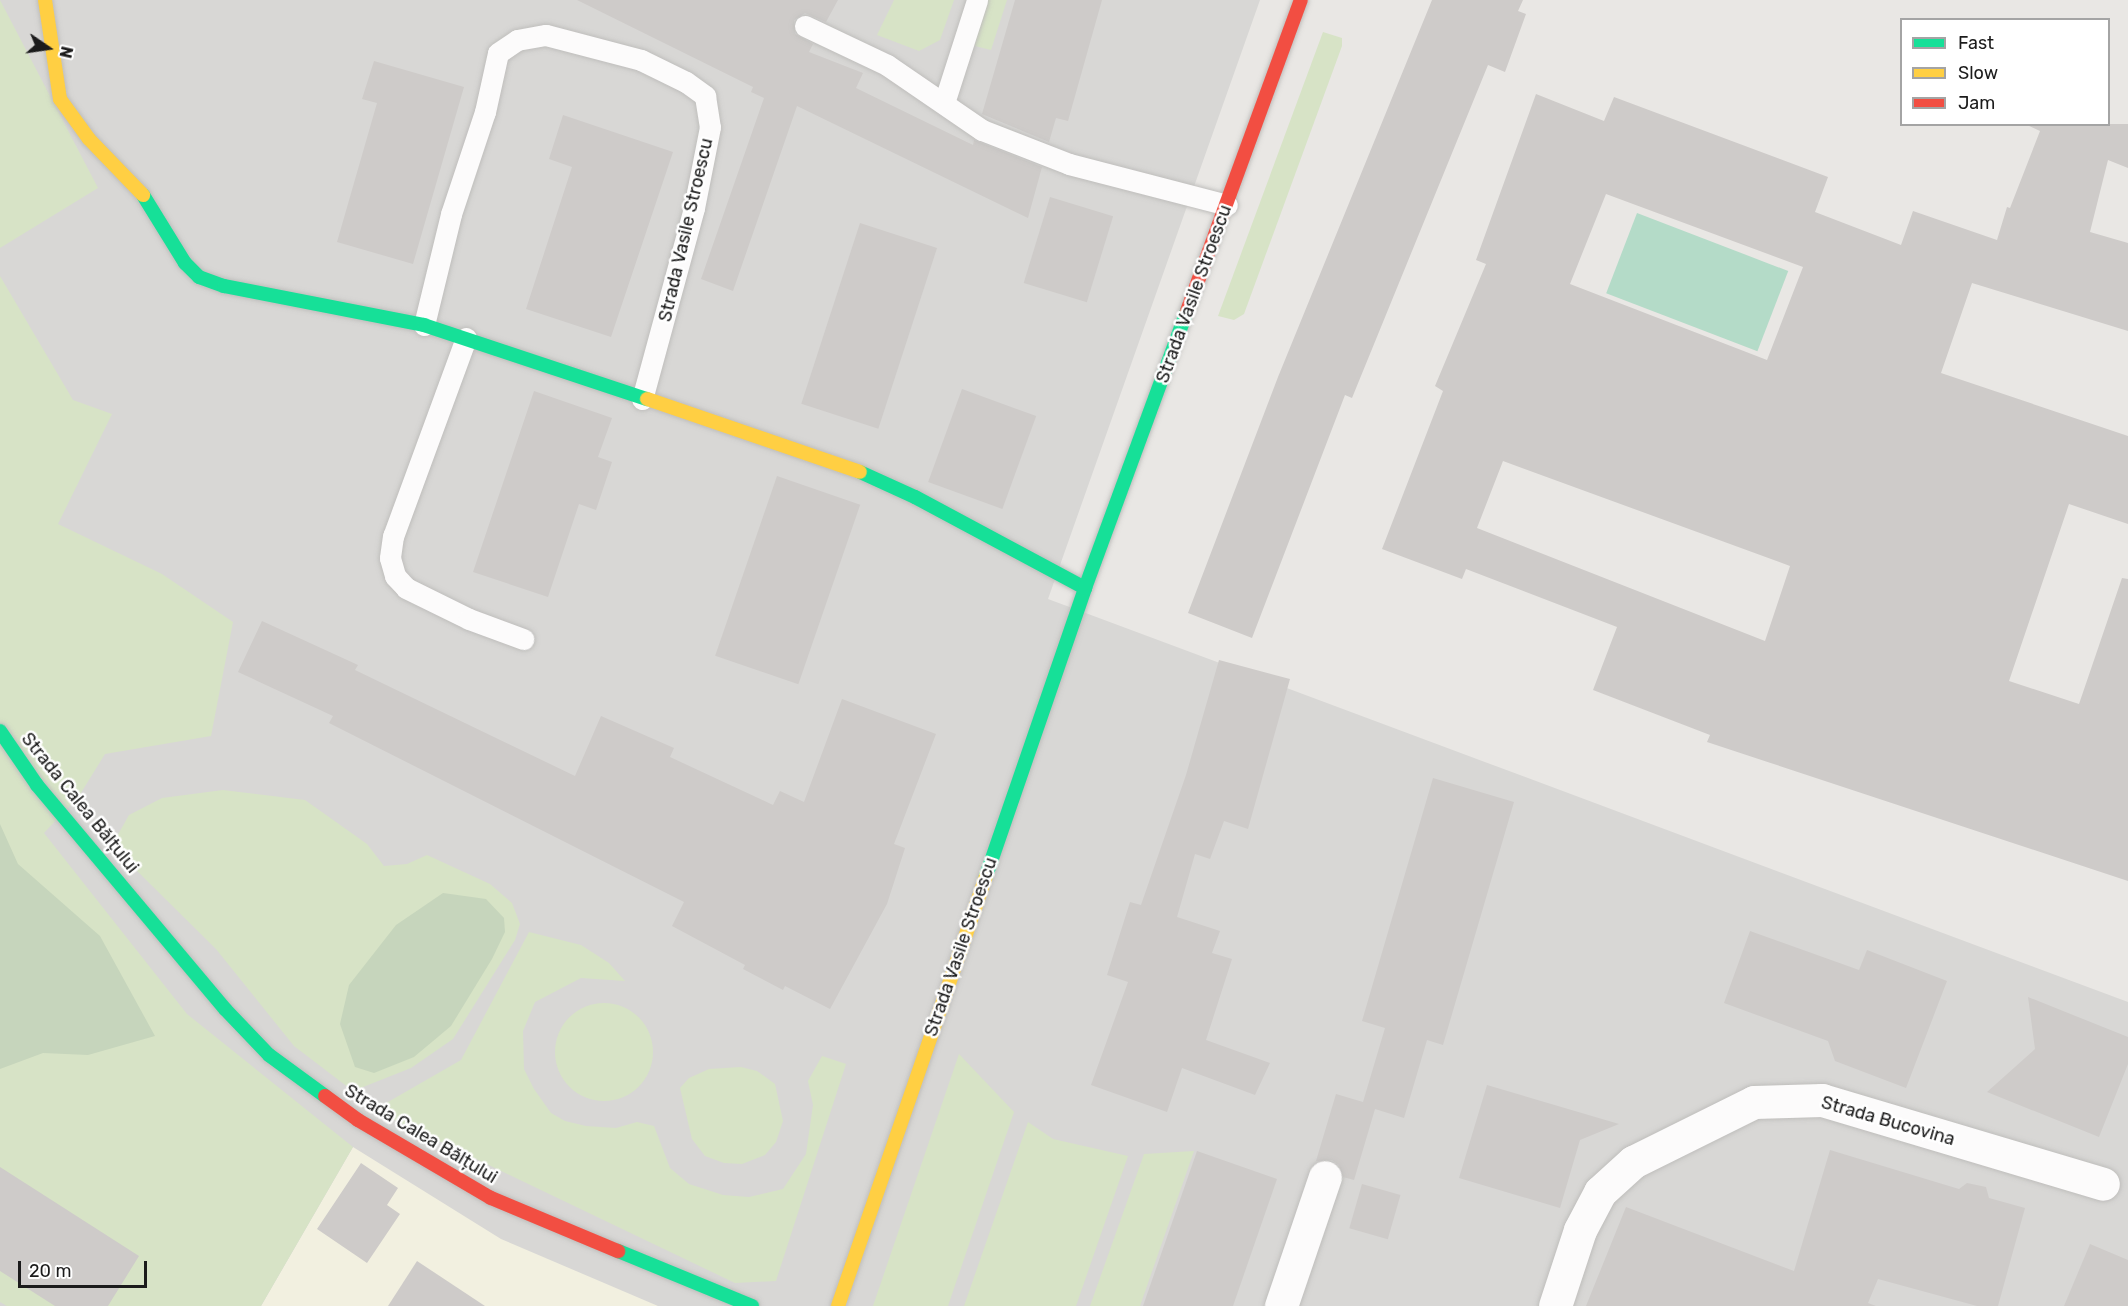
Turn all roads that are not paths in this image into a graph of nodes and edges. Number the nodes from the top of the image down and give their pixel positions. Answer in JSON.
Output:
{"nodes":[{"id":1,"x":45,"y":0,"type":"edge"},
{"id":2,"x":977,"y":0,"type":"edge"},
{"id":3,"x":1301,"y":0,"type":"edge"},
{"id":4,"x":805,"y":26,"type":"dead end"},
{"id":5,"x":944,"y":103,"type":"junction"},
{"id":6,"x":1227,"y":205,"type":"junction"},
{"id":7,"x":424,"y":325,"type":"junction"},
{"id":8,"x":466,"y":338,"type":"junction"},
{"id":9,"x":642,"y":399,"type":"junction"},
{"id":10,"x":1085,"y":588,"type":"junction"},
{"id":11,"x":523,"y":639,"type":"dead end"},
{"id":12,"x":0,"y":731,"type":"edge"},
{"id":13,"x":1325,"y":1177,"type":"dead end"},
{"id":14,"x":2103,"y":1184,"type":"dead end"},
{"id":15,"x":752,"y":1306,"type":"edge"},
{"id":16,"x":838,"y":1306,"type":"edge"},
{"id":17,"x":1281,"y":1306,"type":"edge"},
{"id":18,"x":1555,"y":1306,"type":"edge"}],
"edges":[{"from":1,"to":7,"type":"street"},
{"from":2,"to":5,"type":"lane"},
{"from":3,"to":6,"type":"street","name":"Strada Vasile Stroescu"},
{"from":4,"to":5,"type":"lane"},
{"from":5,"to":6,"type":"lane"},
{"from":6,"to":10,"type":"street","name":"Strada Vasile Stroescu"},
{"from":7,"to":8,"type":"street"},
{"from":7,"to":9,"type":"lane","name":"Strada Vasile Stroescu"},
{"from":8,"to":9,"type":"street"},
{"from":8,"to":11,"type":"lane"},
{"from":9,"to":10,"type":"street"},
{"from":10,"to":16,"type":"street","name":"Strada Vasile Stroescu"},
{"from":12,"to":15,"type":"street","name":"Strada Calea Bălțului"},
{"from":13,"to":17,"type":"street"},
{"from":14,"to":18,"type":"street","name":"Strada Bucovina"}]}
